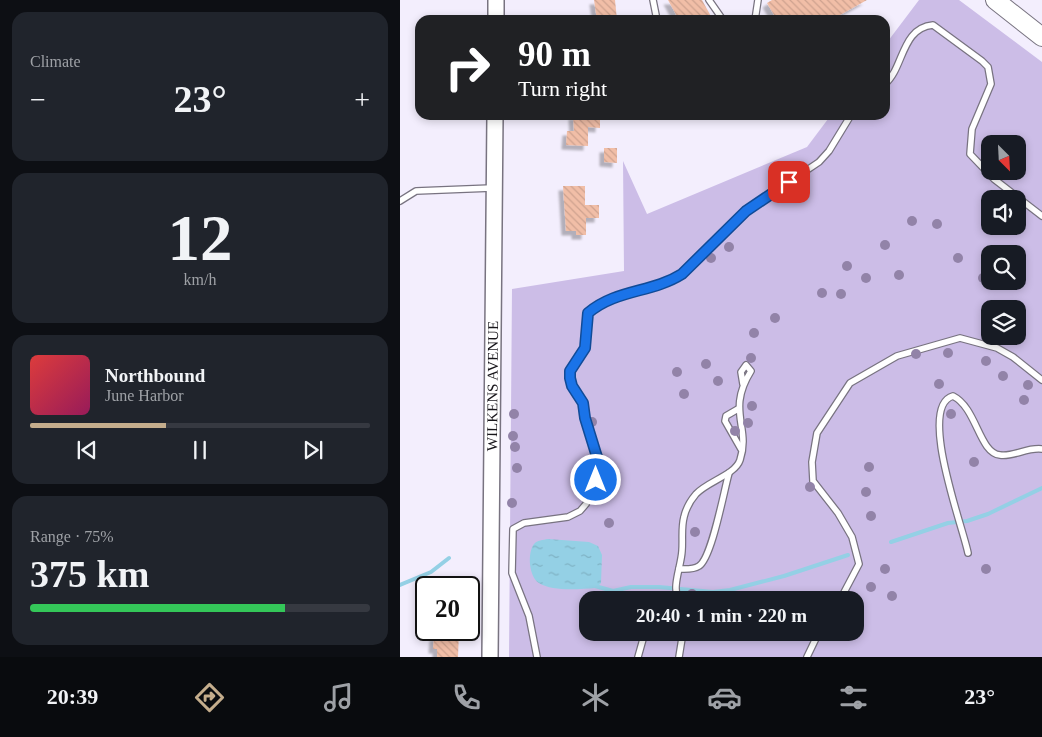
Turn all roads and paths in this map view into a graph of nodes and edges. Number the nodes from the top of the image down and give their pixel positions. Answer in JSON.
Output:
{"nodes":[{"id":1,"x":496,"y":0,"type":"edge"},
{"id":2,"x":653,"y":0,"type":"edge"},
{"id":3,"x":710,"y":0,"type":"edge"},
{"id":4,"x":758,"y":0,"type":"edge"},
{"id":5,"x":995,"y":0,"type":"edge"},
{"id":6,"x":496,"y":15,"type":"edge"},
{"id":7,"x":656,"y":15,"type":"edge"},
{"id":8,"x":719,"y":15,"type":"edge"},
{"id":9,"x":756,"y":15,"type":"edge"},
{"id":10,"x":1042,"y":37,"type":"edge"},
{"id":11,"x":890,"y":80,"type":"edge"},
{"id":12,"x":495,"y":120,"type":"edge"},
{"id":13,"x":848,"y":120,"type":"edge"},
{"id":14,"x":494,"y":188,"type":"junction"},
{"id":15,"x":400,"y":193,"type":"edge"},
{"id":16,"x":410,"y":193,"type":"junction"},
{"id":17,"x":400,"y":200,"type":"edge"},
{"id":18,"x":1042,"y":216,"type":"edge"},
{"id":19,"x":1042,"y":380,"type":"edge"},
{"id":20,"x":742,"y":384,"type":"dead end"},
{"id":21,"x":738,"y":409,"type":"junction"},
{"id":22,"x":741,"y":449,"type":"junction"},
{"id":23,"x":1042,"y":449,"type":"edge"},
{"id":24,"x":729,"y":474,"type":"junction"},
{"id":25,"x":968,"y":553,"type":"dead end"},
{"id":26,"x":679,"y":569,"type":"junction"},
{"id":27,"x":677,"y":591,"type":"edge"},
{"id":28,"x":845,"y":591,"type":"edge"},
{"id":29,"x":642,"y":641,"type":"edge"},
{"id":30,"x":682,"y":641,"type":"edge"},
{"id":31,"x":815,"y":641,"type":"edge"},
{"id":32,"x":490,"y":657,"type":"edge"},
{"id":33,"x":537,"y":657,"type":"edge"},
{"id":34,"x":638,"y":657,"type":"edge"},
{"id":35,"x":679,"y":657,"type":"edge"},
{"id":36,"x":807,"y":657,"type":"edge"}],
"edges":[{"from":1,"to":6,"type":"main road"},
{"from":2,"to":7,"type":"lane"},
{"from":3,"to":8,"type":"lane"},
{"from":4,"to":9,"type":"lane"},
{"from":5,"to":10,"type":"main road"},
{"from":11,"to":18,"type":"lane"},
{"from":12,"to":14,"type":"main road","name":"WILKENS AVENUE"},
{"from":13,"to":33,"type":"lane"},
{"from":14,"to":16,"type":"lane"},
{"from":14,"to":32,"type":"main road","name":"WILKENS AVENUE"},
{"from":15,"to":16,"type":"lane"},
{"from":16,"to":17,"type":"lane"},
{"from":19,"to":28,"type":"lane"},
{"from":20,"to":21,"type":"lane"},
{"from":21,"to":22,"type":"lane"},
{"from":21,"to":22,"type":"lane"},
{"from":22,"to":24,"type":"lane"},
{"from":23,"to":25,"type":"lane"},
{"from":24,"to":26,"type":"lane"},
{"from":24,"to":26,"type":"lane"},
{"from":26,"to":27,"type":"lane"},
{"from":29,"to":34,"type":"lane"},
{"from":30,"to":35,"type":"lane"},
{"from":31,"to":36,"type":"lane"}]}
